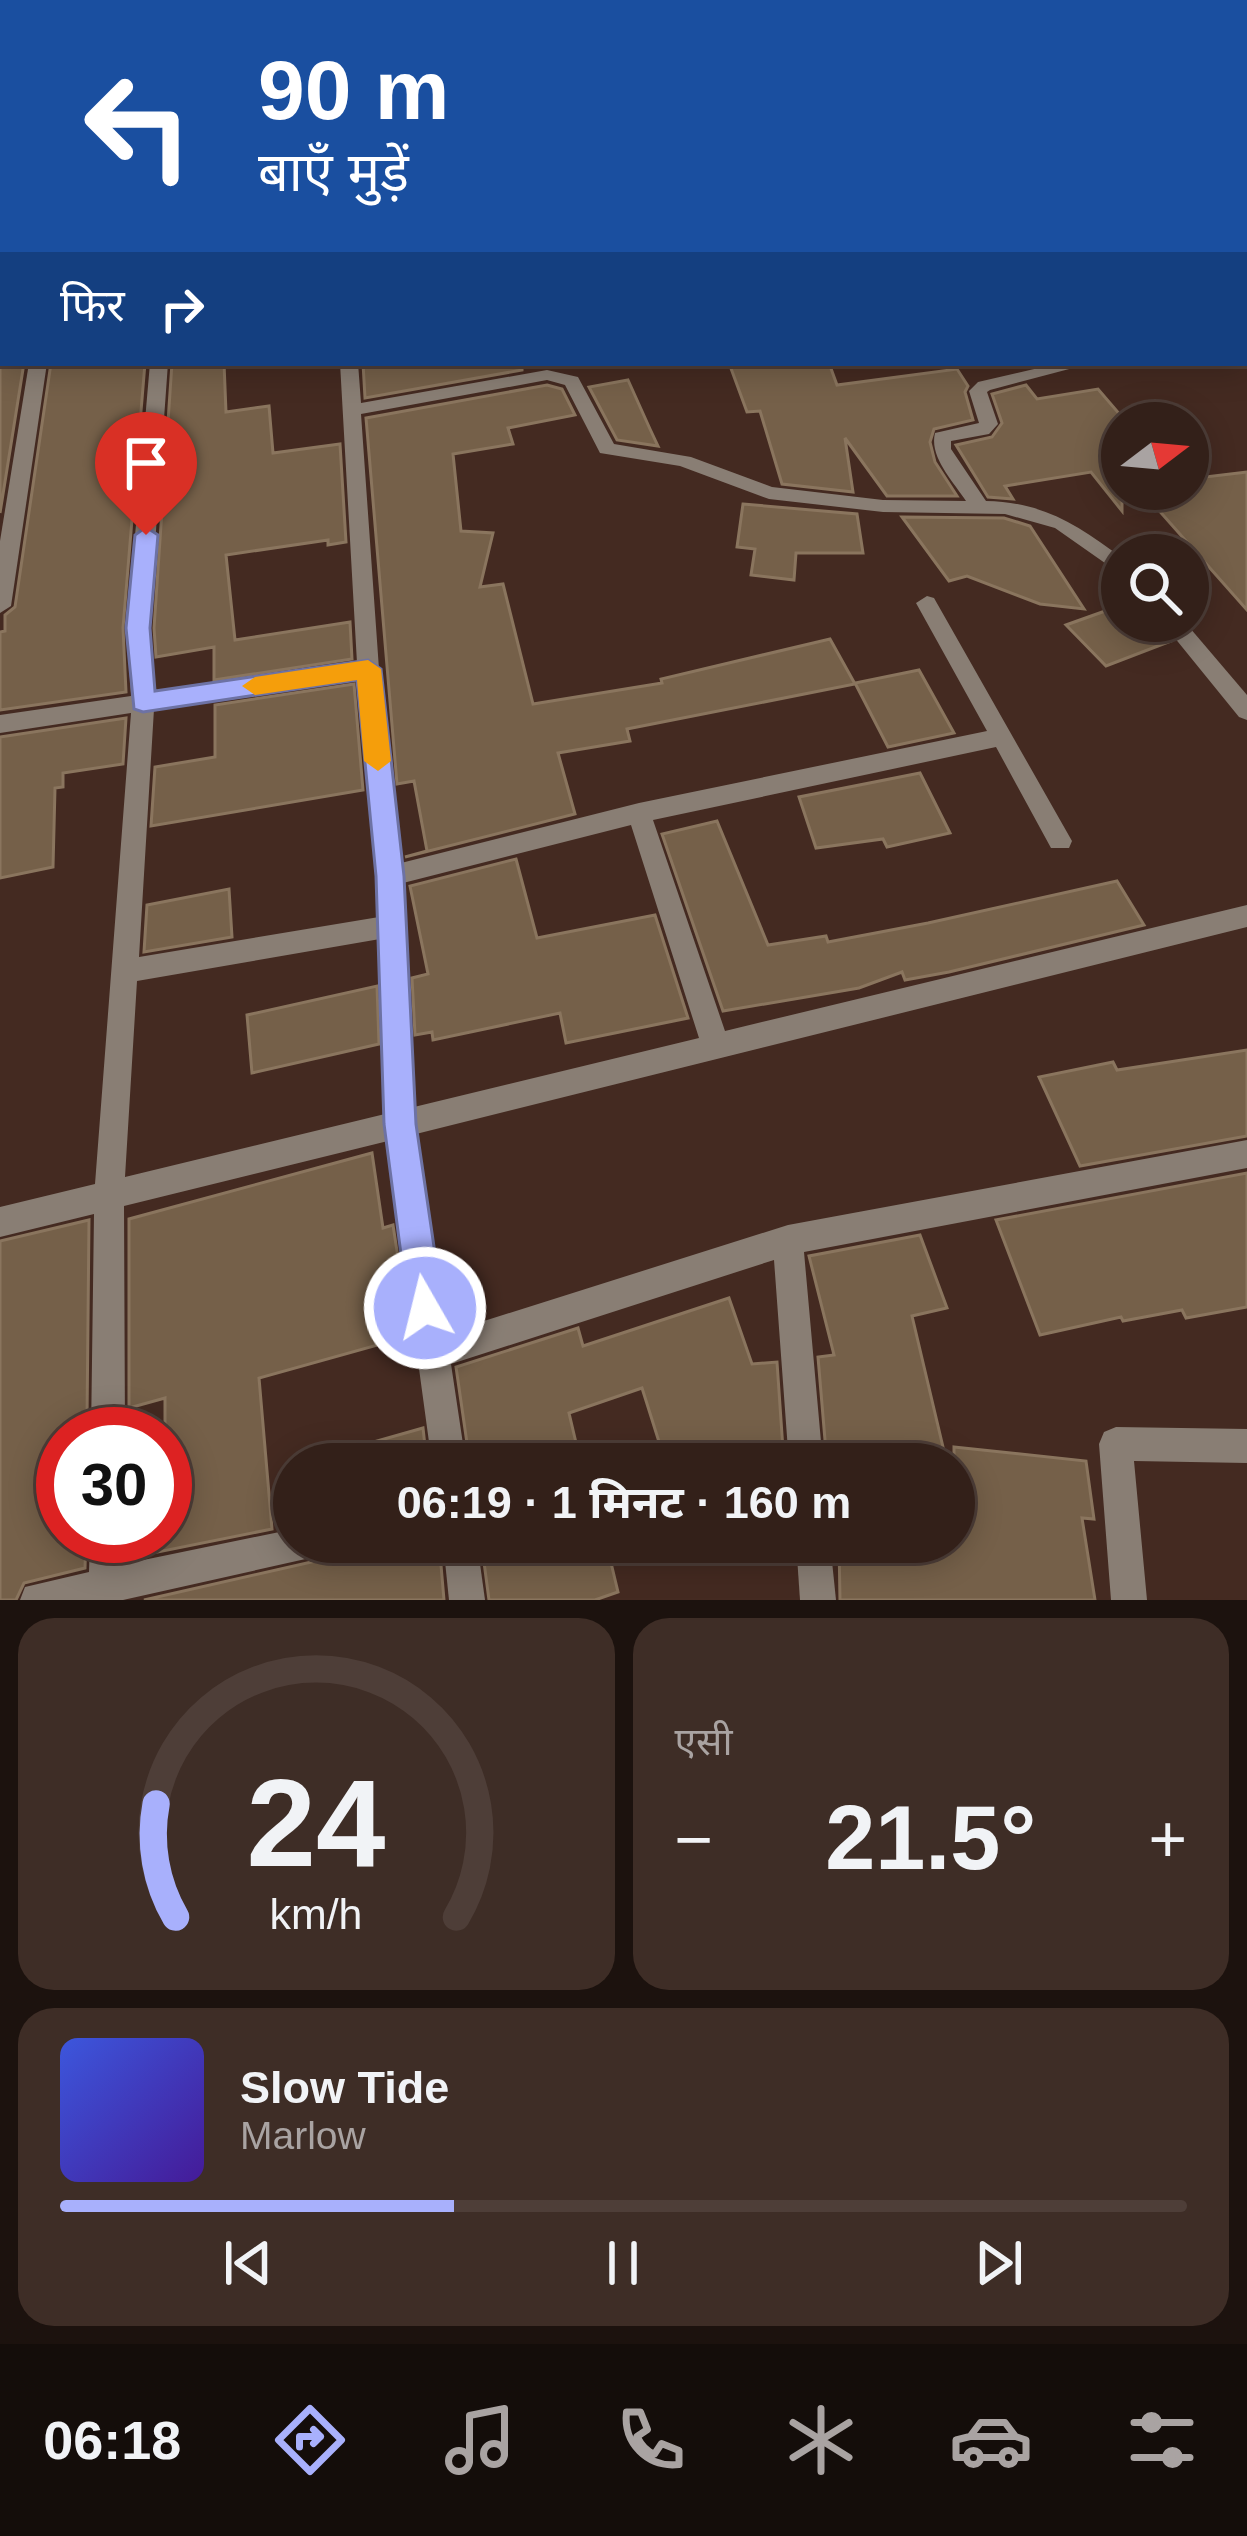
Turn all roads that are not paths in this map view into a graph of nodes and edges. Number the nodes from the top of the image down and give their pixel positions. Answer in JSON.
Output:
{"nodes":[{"id":1,"x":38,"y":366,"type":"edge"},
{"id":2,"x":159,"y":366,"type":"edge"},
{"id":3,"x":350,"y":366,"type":"edge"},
{"id":4,"x":984,"y":366,"type":"edge"},
{"id":5,"x":1068,"y":366,"type":"edge"},
{"id":6,"x":545,"y":369,"type":"edge"},
{"id":7,"x":995,"y":381,"type":"junction"},
{"id":8,"x":353,"y":410,"type":"junction"},
{"id":9,"x":980,"y":508,"type":"junction"},
{"id":10,"x":1101,"y":552,"type":"edge"},
{"id":11,"x":927,"y":603,"type":"dead end"},
{"id":12,"x":0,"y":606,"type":"edge"},
{"id":13,"x":1193,"y":642,"type":"edge"},
{"id":14,"x":368,"y":669,"type":"junction"},
{"id":15,"x":1239,"y":689,"type":"edge"},
{"id":16,"x":143,"y":702,"type":"junction"},
{"id":17,"x":1247,"y":711,"type":"edge"},
{"id":18,"x":0,"y":724,"type":"edge"},
{"id":19,"x":1002,"y":736,"type":"junction"},
{"id":20,"x":639,"y":813,"type":"junction"},
{"id":21,"x":1060,"y":841,"type":"dead end"},
{"id":22,"x":390,"y":876,"type":"junction"},
{"id":23,"x":1247,"y":916,"type":"edge"},
{"id":24,"x":391,"y":926,"type":"junction"},
{"id":25,"x":125,"y":971,"type":"junction"},
{"id":26,"x":715,"y":1044,"type":"junction"},
{"id":27,"x":400,"y":1124,"type":"junction"},
{"id":28,"x":1247,"y":1154,"type":"edge"},
{"id":29,"x":110,"y":1196,"type":"junction"},
{"id":30,"x":0,"y":1222,"type":"edge"},
{"id":31,"x":788,"y":1240,"type":"junction"},
{"id":32,"x":432,"y":1354,"type":"junction"},
{"id":33,"x":107,"y":1407,"type":"edge"},
{"id":34,"x":446,"y":1443,"type":"edge"},
{"id":35,"x":804,"y":1443,"type":"edge"},
{"id":36,"x":1247,"y":1447,"type":"edge"},
{"id":37,"x":273,"y":1551,"type":"edge"},
{"id":38,"x":106,"y":1563,"type":"edge"},
{"id":39,"x":462,"y":1563,"type":"edge"},
{"id":40,"x":815,"y":1563,"type":"edge"},
{"id":41,"x":106,"y":1584,"type":"junction"},
{"id":42,"x":38,"y":1600,"type":"edge"},
{"id":43,"x":466,"y":1600,"type":"edge"},
{"id":44,"x":818,"y":1600,"type":"edge"},
{"id":45,"x":1129,"y":1600,"type":"edge"}],
"edges":[{"from":1,"to":12,"type":"street"},
{"from":2,"to":16,"type":"street"},
{"from":3,"to":8,"type":"street"},
{"from":4,"to":7,"type":"street"},
{"from":5,"to":7,"type":"street"},
{"from":6,"to":8,"type":"street"},
{"from":6,"to":9,"type":"street"},
{"from":7,"to":9,"type":"street"},
{"from":8,"to":14,"type":"street"},
{"from":9,"to":10,"type":"street"},
{"from":11,"to":19,"type":"street"},
{"from":13,"to":15,"type":"street"},
{"from":14,"to":16,"type":"street"},
{"from":14,"to":22,"type":"street"},
{"from":15,"to":17,"type":"street"},
{"from":16,"to":18,"type":"street"},
{"from":16,"to":25,"type":"street"},
{"from":19,"to":20,"type":"street"},
{"from":19,"to":21,"type":"street"},
{"from":20,"to":22,"type":"street"},
{"from":20,"to":26,"type":"street"},
{"from":22,"to":24,"type":"street"},
{"from":23,"to":26,"type":"street"},
{"from":24,"to":25,"type":"street"},
{"from":24,"to":27,"type":"street"},
{"from":25,"to":29,"type":"street"},
{"from":26,"to":27,"type":"street"},
{"from":27,"to":29,"type":"street"},
{"from":27,"to":32,"type":"street"},
{"from":28,"to":31,"type":"street"},
{"from":29,"to":30,"type":"street"},
{"from":29,"to":33,"type":"street"},
{"from":31,"to":32,"type":"street"},
{"from":31,"to":35,"type":"street"},
{"from":32,"to":34,"type":"street"},
{"from":36,"to":45,"type":"street"},
{"from":37,"to":41,"type":"street"},
{"from":38,"to":41,"type":"street"},
{"from":39,"to":43,"type":"street"},
{"from":40,"to":44,"type":"street"},
{"from":41,"to":42,"type":"street"}]}
